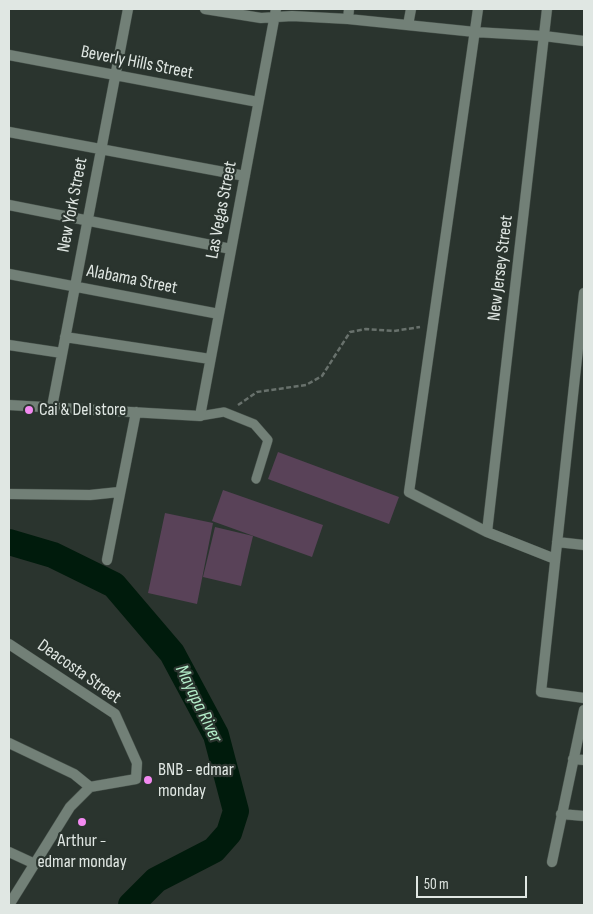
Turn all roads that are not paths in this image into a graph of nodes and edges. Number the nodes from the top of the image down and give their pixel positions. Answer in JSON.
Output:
{"nodes":[{"id":1,"x":128,"y":9,"type":"edge"},
{"id":2,"x":205,"y":9,"type":"edge"},
{"id":3,"x":411,"y":9,"type":"edge"},
{"id":4,"x":478,"y":9,"type":"edge"},
{"id":5,"x":547,"y":9,"type":"edge"},
{"id":6,"x":276,"y":13,"type":"edge"},
{"id":7,"x":348,"y":14,"type":"edge"},
{"id":8,"x":408,"y":25,"type":"junction"},
{"id":9,"x":475,"y":32,"type":"junction"},
{"id":10,"x":544,"y":36,"type":"junction"},
{"id":11,"x":584,"y":42,"type":"edge"},
{"id":12,"x":9,"y":55,"type":"edge"},
{"id":13,"x":114,"y":75,"type":"junction"},
{"id":14,"x":258,"y":102,"type":"junction"},
{"id":15,"x":9,"y":132,"type":"edge"},
{"id":16,"x":100,"y":148,"type":"junction"},
{"id":17,"x":245,"y":176,"type":"junction"},
{"id":18,"x":9,"y":205,"type":"edge"},
{"id":19,"x":87,"y":220,"type":"junction"},
{"id":20,"x":231,"y":249,"type":"junction"},
{"id":21,"x":9,"y":274,"type":"edge"},
{"id":22,"x":75,"y":286,"type":"junction"},
{"id":23,"x":584,"y":293,"type":"edge"},
{"id":24,"x":219,"y":314,"type":"junction"},
{"id":25,"x":65,"y":337,"type":"junction"},
{"id":26,"x":9,"y":345,"type":"edge"},
{"id":27,"x":62,"y":354,"type":"junction"},
{"id":28,"x":210,"y":359,"type":"junction"},
{"id":29,"x":580,"y":377,"type":"edge"},
{"id":30,"x":9,"y":405,"type":"edge"},
{"id":31,"x":52,"y":406,"type":"junction"},
{"id":32,"x":136,"y":412,"type":"junction"},
{"id":33,"x":200,"y":416,"type":"junction"},
{"id":34,"x":256,"y":479,"type":"dead end"},
{"id":35,"x":120,"y":492,"type":"junction"},
{"id":36,"x":9,"y":494,"type":"edge"},
{"id":37,"x":487,"y":532,"type":"junction"},
{"id":38,"x":558,"y":542,"type":"junction"},
{"id":39,"x":584,"y":545,"type":"edge"},
{"id":40,"x":555,"y":559,"type":"junction"},
{"id":41,"x":107,"y":560,"type":"dead end"},
{"id":42,"x":9,"y":644,"type":"edge"},
{"id":43,"x":584,"y":698,"type":"edge"},
{"id":44,"x":584,"y":710,"type":"edge"},
{"id":45,"x":9,"y":743,"type":"edge"},
{"id":46,"x":573,"y":758,"type":"junction"},
{"id":47,"x":584,"y":760,"type":"edge"},
{"id":48,"x":90,"y":787,"type":"junction"},
{"id":49,"x":561,"y":814,"type":"junction"},
{"id":50,"x":584,"y":816,"type":"edge"},
{"id":51,"x":9,"y":852,"type":"edge"},
{"id":52,"x":552,"y":862,"type":"dead end"},
{"id":53,"x":35,"y":864,"type":"junction"},
{"id":54,"x":9,"y":905,"type":"edge"}],
"edges":[{"from":1,"to":13,"type":"street","name":"New York Street"},
{"from":2,"to":6,"type":"street"},
{"from":3,"to":8,"type":"street"},
{"from":4,"to":9,"type":"street"},
{"from":5,"to":10,"type":"street","name":"New Jersey Street"},
{"from":6,"to":7,"type":"street"},
{"from":6,"to":14,"type":"street","name":"Las Vegas Street"},
{"from":7,"to":8,"type":"street"},
{"from":8,"to":9,"type":"street"},
{"from":9,"to":10,"type":"street"},
{"from":9,"to":37,"type":"street"},
{"from":10,"to":11,"type":"street"},
{"from":10,"to":37,"type":"street","name":"New Jersey Street"},
{"from":12,"to":13,"type":"street","name":"Beverly Hills Street"},
{"from":13,"to":14,"type":"street","name":"Beverly Hills Street"},
{"from":13,"to":16,"type":"street","name":"New York Street"},
{"from":14,"to":17,"type":"street","name":"Las Vegas Street"},
{"from":15,"to":16,"type":"street"},
{"from":16,"to":17,"type":"street"},
{"from":16,"to":19,"type":"street","name":"New York Street"},
{"from":17,"to":20,"type":"street","name":"Las Vegas Street"},
{"from":18,"to":19,"type":"street"},
{"from":19,"to":20,"type":"street"},
{"from":19,"to":22,"type":"street","name":"New York Street"},
{"from":20,"to":24,"type":"street","name":"Las Vegas Street"},
{"from":21,"to":22,"type":"street","name":"Alabama Street"},
{"from":22,"to":24,"type":"street","name":"Alabama Street"},
{"from":22,"to":25,"type":"street","name":"New York Street"},
{"from":23,"to":29,"type":"street"},
{"from":24,"to":28,"type":"street","name":"Las Vegas Street"},
{"from":25,"to":27,"type":"street","name":"New York Street"},
{"from":25,"to":28,"type":"street"},
{"from":26,"to":27,"type":"street"},
{"from":27,"to":31,"type":"street","name":"New York Street"},
{"from":28,"to":33,"type":"street","name":"Las Vegas Street"},
{"from":29,"to":38,"type":"street"},
{"from":30,"to":31,"type":"street"},
{"from":31,"to":32,"type":"street"},
{"from":32,"to":33,"type":"street"},
{"from":32,"to":35,"type":"street"},
{"from":33,"to":34,"type":"lane"},
{"from":35,"to":36,"type":"street"},
{"from":35,"to":41,"type":"street"},
{"from":37,"to":40,"type":"street"},
{"from":38,"to":39,"type":"street"},
{"from":38,"to":40,"type":"street"},
{"from":40,"to":43,"type":"street"},
{"from":42,"to":48,"type":"street","name":"Deacosta Street"},
{"from":44,"to":46,"type":"street"},
{"from":45,"to":48,"type":"street"},
{"from":46,"to":47,"type":"street"},
{"from":46,"to":49,"type":"street"},
{"from":48,"to":53,"type":"street"},
{"from":49,"to":50,"type":"street"},
{"from":49,"to":52,"type":"street"},
{"from":51,"to":53,"type":"street"},
{"from":53,"to":54,"type":"street"}]}
